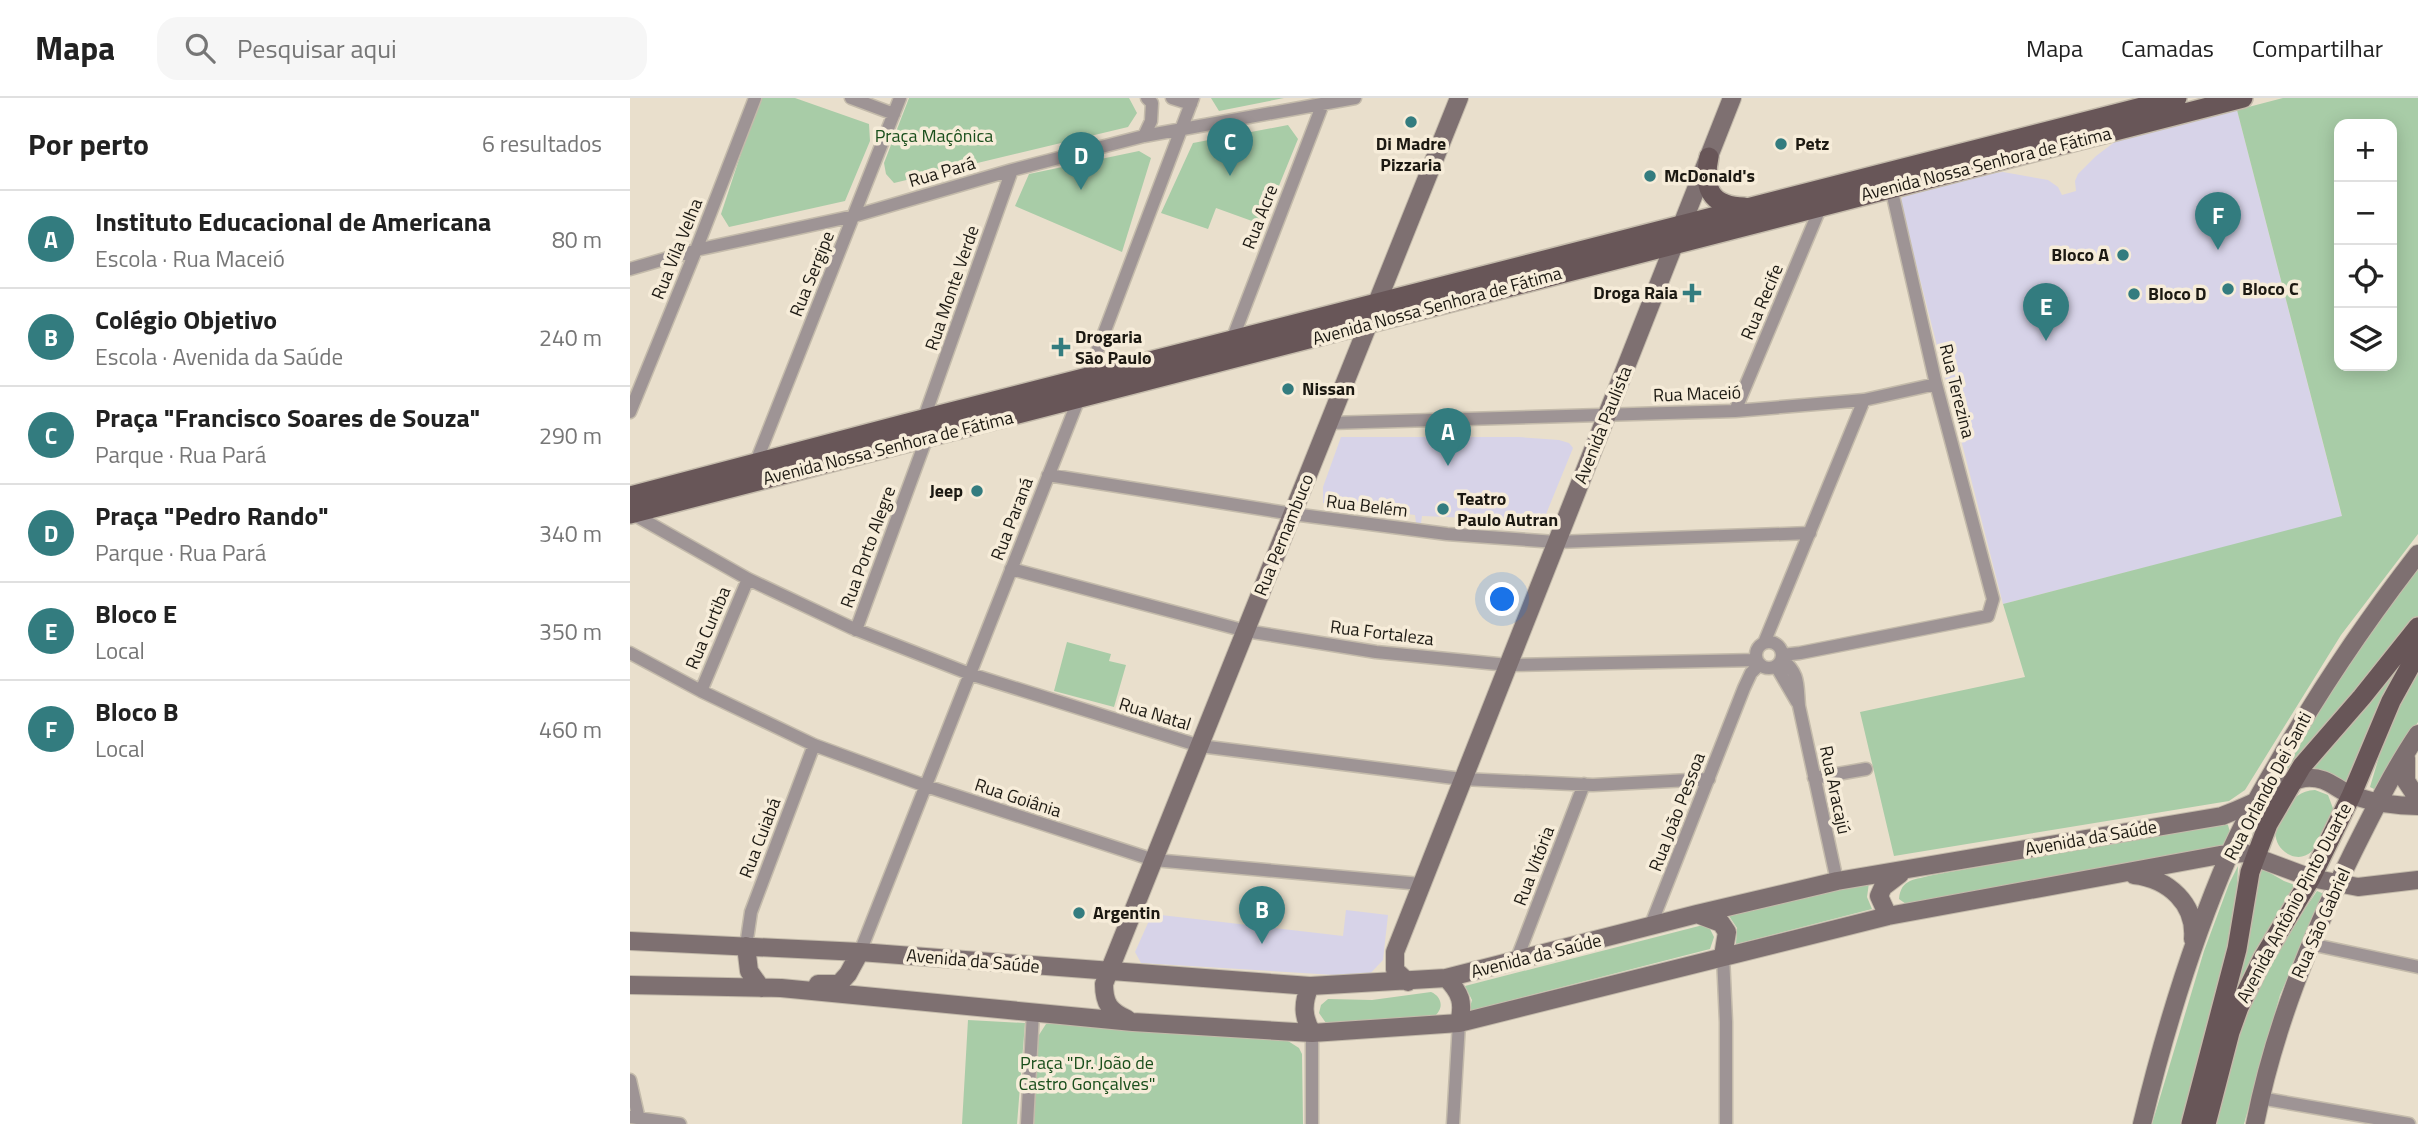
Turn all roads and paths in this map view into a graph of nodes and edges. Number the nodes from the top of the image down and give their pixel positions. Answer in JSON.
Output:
{"nodes":[{"id":1,"x":755,"y":98,"type":"edge"},
{"id":2,"x":851,"y":98,"type":"edge"},
{"id":3,"x":900,"y":98,"type":"edge"},
{"id":4,"x":1147,"y":98,"type":"edge"},
{"id":5,"x":1172,"y":98,"type":"edge"},
{"id":6,"x":1459,"y":98,"type":"edge"},
{"id":7,"x":1732,"y":98,"type":"edge"},
{"id":8,"x":2178,"y":98,"type":"edge"},
{"id":9,"x":2243,"y":98,"type":"edge"},
{"id":10,"x":1350,"y":99,"type":"edge"},
{"id":11,"x":1192,"y":101,"type":"edge"},
{"id":12,"x":1322,"y":106,"type":"junction"},
{"id":13,"x":894,"y":114,"type":"junction"},
{"id":14,"x":1180,"y":131,"type":"junction"},
{"id":15,"x":1144,"y":136,"type":"junction"},
{"id":16,"x":1709,"y":157,"type":"junction"},
{"id":17,"x":1012,"y":170,"type":"junction"},
{"id":18,"x":1889,"y":181,"type":"junction"},
{"id":19,"x":1821,"y":206,"type":"junction"},
{"id":20,"x":1748,"y":208,"type":"junction"},
{"id":21,"x":854,"y":216,"type":"junction"},
{"id":22,"x":1683,"y":225,"type":"junction"},
{"id":23,"x":1674,"y":244,"type":"junction"},
{"id":24,"x":696,"y":250,"type":"junction"},
{"id":25,"x":630,"y":269,"type":"edge"},
{"id":26,"x":1379,"y":302,"type":"junction"},
{"id":27,"x":1370,"y":323,"type":"junction"},
{"id":28,"x":1231,"y":340,"type":"junction"},
{"id":29,"x":1087,"y":377,"type":"junction"},
{"id":30,"x":1936,"y":384,"type":"junction"},
{"id":31,"x":1077,"y":400,"type":"junction"},
{"id":32,"x":1864,"y":400,"type":"junction"},
{"id":33,"x":1735,"y":411,"type":"junction"},
{"id":34,"x":630,"y":412,"type":"edge"},
{"id":35,"x":1607,"y":415,"type":"junction"},
{"id":36,"x":1330,"y":423,"type":"junction"},
{"id":37,"x":925,"y":428,"type":"junction"},
{"id":38,"x":756,"y":462,"type":"junction"},
{"id":39,"x":1048,"y":475,"type":"junction"},
{"id":40,"x":631,"y":508,"type":"edge"},
{"id":41,"x":1293,"y":514,"type":"junction"},
{"id":42,"x":1810,"y":533,"type":"junction"},
{"id":43,"x":1556,"y":542,"type":"junction"},
{"id":44,"x":2418,"y":554,"type":"edge"},
{"id":45,"x":1011,"y":569,"type":"junction"},
{"id":46,"x":748,"y":579,"type":"junction"},
{"id":47,"x":1989,"y":616,"type":"joint"},
{"id":48,"x":2418,"y":627,"type":"edge"},
{"id":49,"x":856,"y":629,"type":"junction"},
{"id":50,"x":1246,"y":631,"type":"junction"},
{"id":51,"x":2418,"y":652,"type":"edge"},
{"id":52,"x":630,"y":653,"type":"edge"},
{"id":53,"x":1771,"y":656,"type":"junction"},
{"id":54,"x":1508,"y":665,"type":"junction"},
{"id":55,"x":970,"y":674,"type":"junction"},
{"id":56,"x":701,"y":691,"type":"junction"},
{"id":57,"x":2418,"y":734,"type":"edge"},
{"id":58,"x":814,"y":745,"type":"junction"},
{"id":59,"x":1200,"y":746,"type":"junction"},
{"id":60,"x":2408,"y":750,"type":"junction"},
{"id":61,"x":1866,"y":769,"type":"dead end"},
{"id":62,"x":1814,"y":778,"type":"junction"},
{"id":63,"x":1462,"y":779,"type":"junction"},
{"id":64,"x":1709,"y":779,"type":"junction"},
{"id":65,"x":2292,"y":781,"type":"junction"},
{"id":66,"x":1584,"y":784,"type":"junction"},
{"id":67,"x":926,"y":786,"type":"junction"},
{"id":68,"x":2351,"y":796,"type":"junction"},
{"id":69,"x":2418,"y":799,"type":"edge"},
{"id":70,"x":2256,"y":801,"type":"junction"},
{"id":71,"x":2377,"y":803,"type":"junction"},
{"id":72,"x":2418,"y":806,"type":"edge"},
{"id":73,"x":2229,"y":854,"type":"junction"},
{"id":74,"x":2255,"y":856,"type":"junction"},
{"id":75,"x":1154,"y":860,"type":"junction"},
{"id":76,"x":1910,"y":869,"type":"junction"},
{"id":77,"x":2120,"y":874,"type":"junction"},
{"id":78,"x":2311,"y":878,"type":"junction"},
{"id":79,"x":2418,"y":880,"type":"edge"},
{"id":80,"x":1837,"y":881,"type":"junction"},
{"id":81,"x":1421,"y":884,"type":"junction"},
{"id":82,"x":2337,"y":884,"type":"junction"},
{"id":83,"x":1697,"y":914,"type":"junction"},
{"id":84,"x":1888,"y":916,"type":"junction"},
{"id":85,"x":1650,"y":927,"type":"junction"},
{"id":86,"x":630,"y":941,"type":"edge"},
{"id":87,"x":2310,"y":944,"type":"junction"},
{"id":88,"x":746,"y":946,"type":"junction"},
{"id":89,"x":860,"y":951,"type":"junction"},
{"id":90,"x":2192,"y":953,"type":"junction"},
{"id":91,"x":1723,"y":957,"type":"junction"},
{"id":92,"x":1516,"y":961,"type":"junction"},
{"id":93,"x":2418,"y":967,"type":"edge"},
{"id":94,"x":1109,"y":972,"type":"junction"},
{"id":95,"x":1446,"y":978,"type":"junction"},
{"id":96,"x":1408,"y":982,"type":"junction"},
{"id":97,"x":630,"y":985,"type":"edge"},
{"id":98,"x":1310,"y":986,"type":"junction"},
{"id":99,"x":761,"y":988,"type":"junction"},
{"id":100,"x":781,"y":988,"type":"junction"},
{"id":101,"x":1033,"y":1012,"type":"junction"},
{"id":102,"x":1133,"y":1022,"type":"junction"},
{"id":103,"x":1459,"y":1023,"type":"junction"},
{"id":104,"x":1312,"y":1033,"type":"junction"},
{"id":105,"x":630,"y":1080,"type":"edge"},
{"id":106,"x":2260,"y":1098,"type":"junction"},
{"id":107,"x":637,"y":1119,"type":"edge"},
{"id":108,"x":680,"y":1124,"type":"edge"},
{"id":109,"x":1027,"y":1124,"type":"edge"},
{"id":110,"x":1312,"y":1124,"type":"edge"},
{"id":111,"x":1453,"y":1124,"type":"edge"},
{"id":112,"x":1726,"y":1124,"type":"edge"},
{"id":113,"x":2143,"y":1124,"type":"edge"},
{"id":114,"x":2191,"y":1124,"type":"edge"},
{"id":115,"x":2206,"y":1124,"type":"edge"},
{"id":116,"x":2255,"y":1124,"type":"edge"},
{"id":117,"x":2409,"y":1124,"type":"edge"}],
"edges":[{"from":1,"to":24,"type":"street","name":"Rua Vila Velha"},
{"from":2,"to":13,"type":"street"},
{"from":3,"to":13,"type":"street","name":"Rua Sergipe"},
{"from":4,"to":15,"type":"street"},
{"from":5,"to":11,"type":"street"},
{"from":6,"to":26,"type":"main road","name":"Rua Pernambuco"},
{"from":7,"to":16,"type":"main road","name":"Avenida Paulista"},
{"from":8,"to":18,"type":"main road","name":"Avenida Nossa Senhora de Fátima"},
{"from":9,"to":18,"type":"main road","name":"Avenida Nossa Senhora de Fátima"},
{"from":10,"to":12,"type":"street","name":"Rua Pará"},
{"from":11,"to":14,"type":"street","name":"Rua Paraná"},
{"from":12,"to":14,"type":"street","name":"Rua Pará"},
{"from":12,"to":28,"type":"street","name":"Rua Acre"},
{"from":13,"to":21,"type":"street","name":"Rua Sergipe"},
{"from":14,"to":15,"type":"street","name":"Rua Pará"},
{"from":14,"to":29,"type":"street","name":"Rua Paraná"},
{"from":15,"to":17,"type":"street","name":"Rua Pará"},
{"from":16,"to":20,"type":"main road"},
{"from":16,"to":22,"type":"main road","name":"Avenida Paulista"},
{"from":17,"to":21,"type":"street","name":"Rua Pará"},
{"from":17,"to":37,"type":"street","name":"Rua Monte Verde"},
{"from":18,"to":19,"type":"main road","name":"Avenida Nossa Senhora de Fátima"},
{"from":18,"to":20,"type":"main road","name":"Avenida Nossa Senhora de Fátima"},
{"from":18,"to":30,"type":"street","name":"Rua Terezina"},
{"from":19,"to":23,"type":"main road","name":"Avenida Nossa Senhora de Fátima"},
{"from":19,"to":33,"type":"street","name":"Rua Recife"},
{"from":20,"to":22,"type":"main road","name":"Avenida Nossa Senhora de Fátima"},
{"from":21,"to":24,"type":"street","name":"Rua Pará"},
{"from":21,"to":38,"type":"street","name":"Rua Sergipe"},
{"from":22,"to":23,"type":"main road","name":"Avenida Paulista"},
{"from":22,"to":26,"type":"main road","name":"Avenida Nossa Senhora de Fátima"},
{"from":23,"to":27,"type":"main road","name":"Avenida Nossa Senhora de Fátima"},
{"from":23,"to":35,"type":"main road","name":"Avenida Paulista"},
{"from":24,"to":25,"type":"street","name":"Rua Pará"},
{"from":24,"to":34,"type":"street","name":"Rua Vila Velha"},
{"from":26,"to":27,"type":"main road","name":"Rua Pernambuco"},
{"from":26,"to":28,"type":"main road","name":"Avenida Nossa Senhora de Fátima"},
{"from":27,"to":31,"type":"main road","name":"Avenida Nossa Senhora de Fátima"},
{"from":27,"to":36,"type":"main road","name":"Rua Pernambuco"},
{"from":28,"to":29,"type":"main road","name":"Avenida Nossa Senhora de Fátima"},
{"from":29,"to":31,"type":"street","name":"Rua Paraná"},
{"from":29,"to":37,"type":"main road","name":"Avenida Nossa Senhora de Fátima"},
{"from":30,"to":32,"type":"street","name":"Rua Maceió"},
{"from":30,"to":47,"type":"street","name":"Rua Terezina"},
{"from":31,"to":37,"type":"main road","name":"Avenida Nossa Senhora de Fátima"},
{"from":31,"to":39,"type":"street","name":"Rua Paraná"},
{"from":32,"to":33,"type":"street","name":"Rua Maceió"},
{"from":32,"to":42,"type":"street","name":"Rua João Pessoa"},
{"from":33,"to":35,"type":"street","name":"Rua Maceió"},
{"from":35,"to":36,"type":"street","name":"Rua Maceió"},
{"from":35,"to":43,"type":"main road","name":"Avenida Paulista"},
{"from":36,"to":41,"type":"main road","name":"Rua Pernambuco"},
{"from":37,"to":38,"type":"main road","name":"Avenida Nossa Senhora de Fátima"},
{"from":37,"to":40,"type":"main road","name":"Avenida Nossa Senhora de Fátima"},
{"from":37,"to":49,"type":"street","name":"Rua Porto Alegre"},
{"from":38,"to":40,"type":"main road","name":"Avenida Nossa Senhora de Fátima"},
{"from":39,"to":41,"type":"street","name":"Rua Belém"},
{"from":39,"to":45,"type":"street","name":"Rua Paraná"},
{"from":40,"to":46,"type":"street","name":"Rua Natal"},
{"from":41,"to":43,"type":"street","name":"Rua Belém"},
{"from":41,"to":50,"type":"main road","name":"Rua Pernambuco"},
{"from":42,"to":43,"type":"street","name":"Rua Belém"},
{"from":42,"to":53,"type":"street","name":"Rua João Pessoa"},
{"from":43,"to":54,"type":"main road","name":"Avenida Paulista"},
{"from":44,"to":70,"type":"main road","name":"Rua Orlando Dei Santi"},
{"from":45,"to":50,"type":"street","name":"Rua Fortaleza"},
{"from":45,"to":55,"type":"street","name":"Rua Paraná"},
{"from":46,"to":49,"type":"street","name":"Rua Natal"},
{"from":46,"to":56,"type":"street","name":"Rua Curtiba"},
{"from":47,"to":53,"type":"street","name":"Rua Fortaleza"},
{"from":48,"to":65,"type":"main road","name":"Avenida Antônio Pinto Duarte"},
{"from":49,"to":55,"type":"street","name":"Rua Natal"},
{"from":50,"to":54,"type":"street","name":"Rua Fortaleza"},
{"from":50,"to":59,"type":"main road","name":"Rua Pernambuco"},
{"from":51,"to":68,"type":"main road","name":"Avenida Antônio Pinto Duarte"},
{"from":52,"to":56,"type":"street","name":"Rua Goiânia"},
{"from":53,"to":54,"type":"street","name":"Rua Fortaleza"},
{"from":53,"to":62,"type":"street","name":"Rua Aracajú"},
{"from":53,"to":64,"type":"street","name":"Rua João Pessoa"},
{"from":54,"to":63,"type":"main road","name":"Avenida Paulista"},
{"from":55,"to":59,"type":"street","name":"Rua Natal"},
{"from":55,"to":67,"type":"street","name":"Rua Paraná"},
{"from":56,"to":58,"type":"street","name":"Rua Goiânia"},
{"from":57,"to":60,"type":"main road","name":"Rua São Gabriel"},
{"from":58,"to":67,"type":"street","name":"Rua Goiânia"},
{"from":58,"to":88,"type":"street","name":"Rua Cuiabá"},
{"from":59,"to":63,"type":"street","name":"Rua Natal"},
{"from":59,"to":75,"type":"main road","name":"Rua Pernambuco"},
{"from":60,"to":69,"type":"main road"},
{"from":60,"to":71,"type":"main road","name":"Rua São Gabriel"},
{"from":61,"to":62,"type":"street"},
{"from":62,"to":80,"type":"street","name":"Rua Aracajú"},
{"from":63,"to":66,"type":"street","name":"Rua Natal"},
{"from":63,"to":81,"type":"main road","name":"Avenida Paulista"},
{"from":64,"to":66,"type":"street","name":"Rua Natal"},
{"from":64,"to":85,"type":"street","name":"Rua João Pessoa"},
{"from":65,"to":68,"type":"main road","name":"Avenida da Saúde"},
{"from":65,"to":70,"type":"main road","name":"Avenida da Saúde"},
{"from":65,"to":74,"type":"main road","name":"Avenida Antônio Pinto Duarte"},
{"from":66,"to":92,"type":"street","name":"Rua Vitória"},
{"from":67,"to":75,"type":"street","name":"Rua Goiânia"},
{"from":67,"to":89,"type":"street","name":"Rua Paraná"},
{"from":68,"to":71,"type":"main road","name":"Avenida da Saúde"},
{"from":68,"to":78,"type":"main road","name":"Avenida Antônio Pinto Duarte"},
{"from":70,"to":73,"type":"main road","name":"Rua Orlando Dei Santi"},
{"from":70,"to":76,"type":"main road","name":"Avenida da Saúde"},
{"from":71,"to":72,"type":"main road","name":"Avenida da Saúde"},
{"from":71,"to":82,"type":"main road","name":"Rua São Gabriel"},
{"from":73,"to":74,"type":"main road"},
{"from":73,"to":77,"type":"main road"},
{"from":73,"to":90,"type":"main road","name":"Rua Orlando Dei Santi"},
{"from":74,"to":78,"type":"main road"},
{"from":74,"to":114,"type":"main road","name":"Avenida Antônio Pinto Duarte"},
{"from":75,"to":81,"type":"street","name":"Rua Goiânia"},
{"from":75,"to":94,"type":"main road","name":"Rua Pernambuco"},
{"from":76,"to":80,"type":"main road","name":"Avenida da Saúde"},
{"from":76,"to":84,"type":"main road"},
{"from":77,"to":84,"type":"main road"},
{"from":77,"to":90,"type":"main road"},
{"from":78,"to":82,"type":"main road"},
{"from":78,"to":115,"type":"main road","name":"Avenida Antônio Pinto Duarte"},
{"from":79,"to":82,"type":"main road"},
{"from":80,"to":83,"type":"main road","name":"Avenida da Saúde"},
{"from":81,"to":96,"type":"main road","name":"Avenida Paulista"},
{"from":82,"to":87,"type":"main road","name":"Rua São Gabriel"},
{"from":83,"to":85,"type":"main road","name":"Avenida da Saúde"},
{"from":83,"to":91,"type":"main road"},
{"from":84,"to":91,"type":"main road"},
{"from":85,"to":92,"type":"main road","name":"Avenida da Saúde"},
{"from":86,"to":88,"type":"main road","name":"Avenida da Saúde"},
{"from":87,"to":93,"type":"street"},
{"from":87,"to":106,"type":"main road","name":"Rua São Gabriel"},
{"from":88,"to":89,"type":"main road","name":"Avenida da Saúde"},
{"from":88,"to":99,"type":"main road"},
{"from":89,"to":94,"type":"main road","name":"Avenida da Saúde"},
{"from":89,"to":100,"type":"main road"},
{"from":90,"to":113,"type":"main road","name":"Rua Orlando Dei Santi"},
{"from":91,"to":103,"type":"main road"},
{"from":91,"to":112,"type":"street"},
{"from":92,"to":95,"type":"main road","name":"Avenida da Saúde"},
{"from":94,"to":98,"type":"main road","name":"Avenida da Saúde"},
{"from":94,"to":102,"type":"main road","name":"Rua Pernambuco"},
{"from":95,"to":96,"type":"main road","name":"Avenida da Saúde"},
{"from":95,"to":103,"type":"main road"},
{"from":96,"to":98,"type":"main road","name":"Avenida da Saúde"},
{"from":97,"to":99,"type":"main road"},
{"from":98,"to":104,"type":"main road"},
{"from":99,"to":100,"type":"main road"},
{"from":100,"to":101,"type":"main road"},
{"from":101,"to":102,"type":"main road"},
{"from":101,"to":109,"type":"street"},
{"from":102,"to":104,"type":"main road"},
{"from":103,"to":104,"type":"main road"},
{"from":103,"to":111,"type":"street"},
{"from":104,"to":110,"type":"street"},
{"from":105,"to":107,"type":"street"},
{"from":106,"to":116,"type":"main road","name":"Rua São Gabriel"},
{"from":106,"to":117,"type":"street"},
{"from":107,"to":108,"type":"street"}]}
